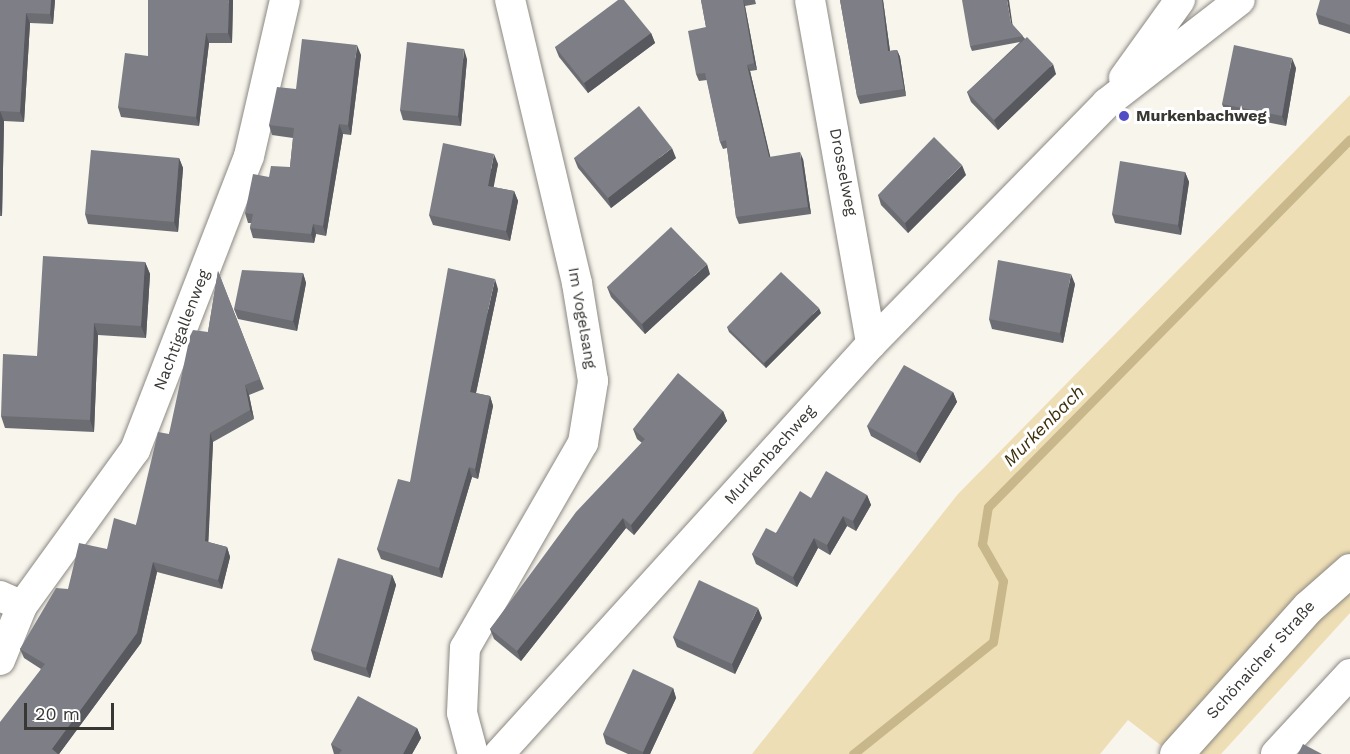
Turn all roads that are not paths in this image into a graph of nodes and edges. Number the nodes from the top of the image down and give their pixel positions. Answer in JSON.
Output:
{"nodes":[{"id":1,"x":285,"y":0,"type":"edge"},
{"id":2,"x":510,"y":0,"type":"edge"},
{"id":3,"x":810,"y":0,"type":"edge"},
{"id":4,"x":1180,"y":0,"type":"edge"},
{"id":5,"x":1240,"y":0,"type":"edge"},
{"id":6,"x":1107,"y":103,"type":"junction"},
{"id":7,"x":872,"y":344,"type":"junction"},
{"id":8,"x":1350,"y":570,"type":"edge"},
{"id":9,"x":11,"y":601,"type":"edge"},
{"id":10,"x":0,"y":660,"type":"edge"},
{"id":11,"x":1345,"y":691,"type":"edge"},
{"id":12,"x":473,"y":754,"type":"edge"},
{"id":13,"x":499,"y":754,"type":"edge"},
{"id":14,"x":1176,"y":754,"type":"edge"},
{"id":15,"x":1276,"y":754,"type":"edge"}],
"edges":[{"from":1,"to":9,"type":"street","name":"Nachtigallenweg"},
{"from":2,"to":12,"type":"street","name":"Im Vogelsang"},
{"from":3,"to":7,"type":"street","name":"Drosselweg"},
{"from":4,"to":6,"type":"street"},
{"from":5,"to":6,"type":"street","name":"Murkenbachweg"},
{"from":6,"to":7,"type":"street","name":"Murkenbachweg"},
{"from":7,"to":13,"type":"street","name":"Murkenbachweg"},
{"from":8,"to":14,"type":"main road","name":"Schönaicher Straße"},
{"from":9,"to":10,"type":"street","name":"Nachtigallenweg"},
{"from":11,"to":15,"type":"street"}]}
